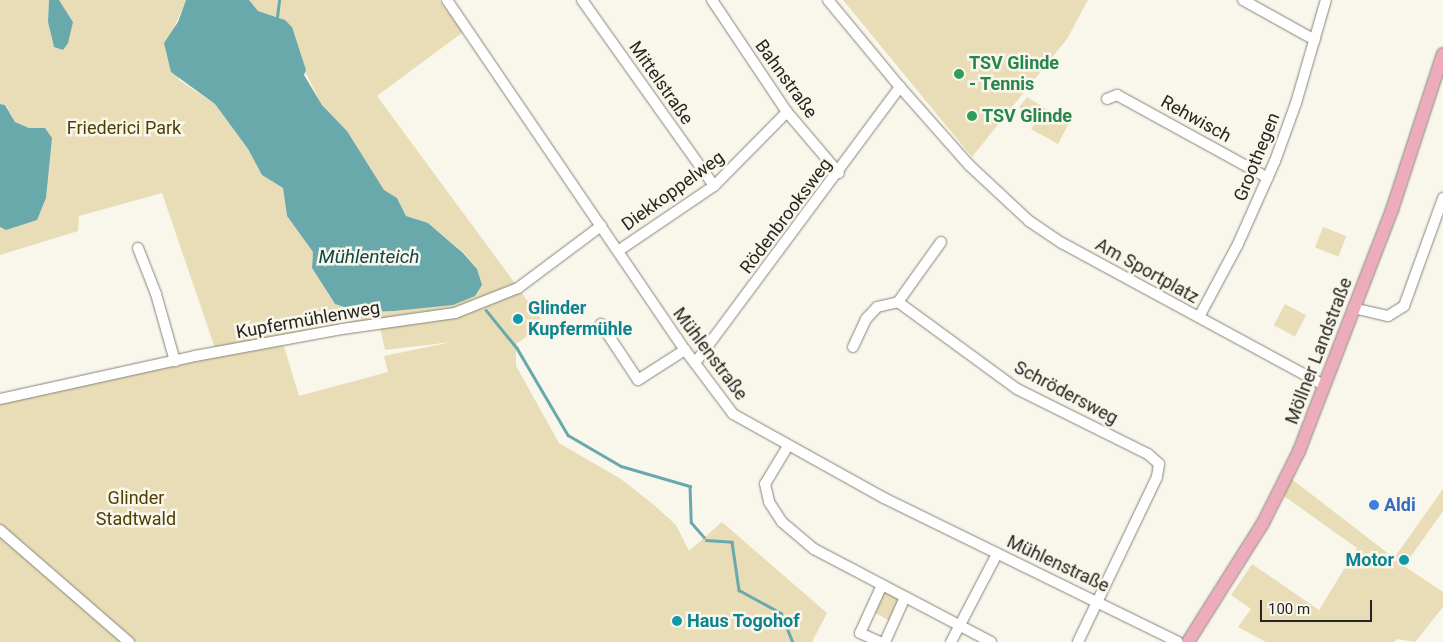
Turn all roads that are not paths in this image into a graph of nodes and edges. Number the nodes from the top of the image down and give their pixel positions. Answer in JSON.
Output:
{"nodes":[{"id":1,"x":447,"y":0,"type":"edge"},
{"id":2,"x":582,"y":0,"type":"edge"},
{"id":3,"x":712,"y":0,"type":"edge"},
{"id":4,"x":828,"y":0,"type":"edge"},
{"id":5,"x":1243,"y":0,"type":"edge"},
{"id":6,"x":1326,"y":0,"type":"edge"},
{"id":7,"x":1315,"y":40,"type":"junction"},
{"id":8,"x":1443,"y":54,"type":"edge"},
{"id":9,"x":900,"y":88,"type":"junction"},
{"id":10,"x":1107,"y":99,"type":"dead end"},
{"id":11,"x":787,"y":112,"type":"junction"},
{"id":12,"x":839,"y":173,"type":"junction"},
{"id":13,"x":1268,"y":178,"type":"junction"},
{"id":14,"x":714,"y":186,"type":"junction"},
{"id":15,"x":1443,"y":198,"type":"edge"},
{"id":16,"x":601,"y":226,"type":"junction"},
{"id":17,"x":941,"y":242,"type":"dead end"},
{"id":18,"x":138,"y":248,"type":"dead end"},
{"id":19,"x":618,"y":251,"type":"junction"},
{"id":20,"x":898,"y":302,"type":"junction"},
{"id":21,"x":1354,"y":308,"type":"junction"},
{"id":22,"x":1199,"y":318,"type":"junction"},
{"id":23,"x":600,"y":324,"type":"dead end"},
{"id":24,"x":853,"y":347,"type":"dead end"},
{"id":25,"x":685,"y":350,"type":"junction"},
{"id":26,"x":175,"y":361,"type":"junction"},
{"id":27,"x":695,"y":363,"type":"junction"},
{"id":28,"x":1324,"y":385,"type":"junction"},
{"id":29,"x":0,"y":399,"type":"edge"},
{"id":30,"x":788,"y":446,"type":"junction"},
{"id":31,"x":0,"y":530,"type":"edge"},
{"id":32,"x":997,"y":554,"type":"junction"},
{"id":33,"x":882,"y":585,"type":"junction"},
{"id":34,"x":905,"y":597,"type":"junction"},
{"id":35,"x":1098,"y":600,"type":"junction"},
{"id":36,"x":960,"y":625,"type":"junction"},
{"id":37,"x":129,"y":642,"type":"edge"},
{"id":38,"x":880,"y":642,"type":"edge"},
{"id":39,"x":885,"y":642,"type":"edge"},
{"id":40,"x":951,"y":642,"type":"edge"},
{"id":41,"x":991,"y":642,"type":"edge"},
{"id":42,"x":1078,"y":642,"type":"edge"},
{"id":43,"x":1178,"y":642,"type":"edge"},
{"id":44,"x":1188,"y":642,"type":"edge"}],
"edges":[{"from":1,"to":16,"type":"street","name":"Mühlenstraße"},
{"from":2,"to":14,"type":"street","name":"Mittelstraße"},
{"from":3,"to":11,"type":"street","name":"Bahnstraße"},
{"from":4,"to":9,"type":"street","name":"Am Sportplatz"},
{"from":5,"to":7,"type":"street"},
{"from":6,"to":7,"type":"street","name":"Groothegen"},
{"from":7,"to":13,"type":"street","name":"Groothegen"},
{"from":8,"to":21,"type":"main road","name":"Möllner Landstraße"},
{"from":9,"to":12,"type":"street","name":"Rödenbrooksweg"},
{"from":9,"to":22,"type":"street","name":"Am Sportplatz"},
{"from":10,"to":13,"type":"street","name":"Rehwisch"},
{"from":11,"to":12,"type":"street","name":"Bahnstraße"},
{"from":11,"to":14,"type":"street","name":"Diekkoppelweg"},
{"from":12,"to":27,"type":"street","name":"Rödenbrooksweg"},
{"from":13,"to":22,"type":"street","name":"Groothegen"},
{"from":14,"to":19,"type":"street","name":"Diekkoppelweg"},
{"from":15,"to":21,"type":"street"},
{"from":16,"to":19,"type":"street","name":"Mühlenstraße"},
{"from":16,"to":26,"type":"street","name":"Kupfermühlenweg"},
{"from":17,"to":20,"type":"street"},
{"from":18,"to":26,"type":"street"},
{"from":19,"to":25,"type":"street","name":"Mühlenstraße"},
{"from":20,"to":24,"type":"street"},
{"from":20,"to":35,"type":"street","name":"Schrödersweg"},
{"from":21,"to":28,"type":"main road","name":"Möllner Landstraße"},
{"from":22,"to":28,"type":"street","name":"Am Sportplatz"},
{"from":23,"to":25,"type":"street"},
{"from":25,"to":27,"type":"street","name":"Mühlenstraße"},
{"from":26,"to":29,"type":"street","name":"Kupfermühlenweg"},
{"from":27,"to":30,"type":"street","name":"Mühlenstraße"},
{"from":28,"to":44,"type":"main road","name":"Möllner Landstraße"},
{"from":30,"to":32,"type":"street","name":"Mühlenstraße"},
{"from":30,"to":33,"type":"street"},
{"from":31,"to":37,"type":"street"},
{"from":32,"to":35,"type":"street","name":"Mühlenstraße"},
{"from":32,"to":36,"type":"street"},
{"from":33,"to":34,"type":"street"},
{"from":33,"to":38,"type":"street"},
{"from":34,"to":36,"type":"street"},
{"from":34,"to":39,"type":"street"},
{"from":35,"to":42,"type":"street"},
{"from":35,"to":43,"type":"street","name":"Mühlenstraße"},
{"from":36,"to":40,"type":"street"},
{"from":36,"to":41,"type":"street"}]}
